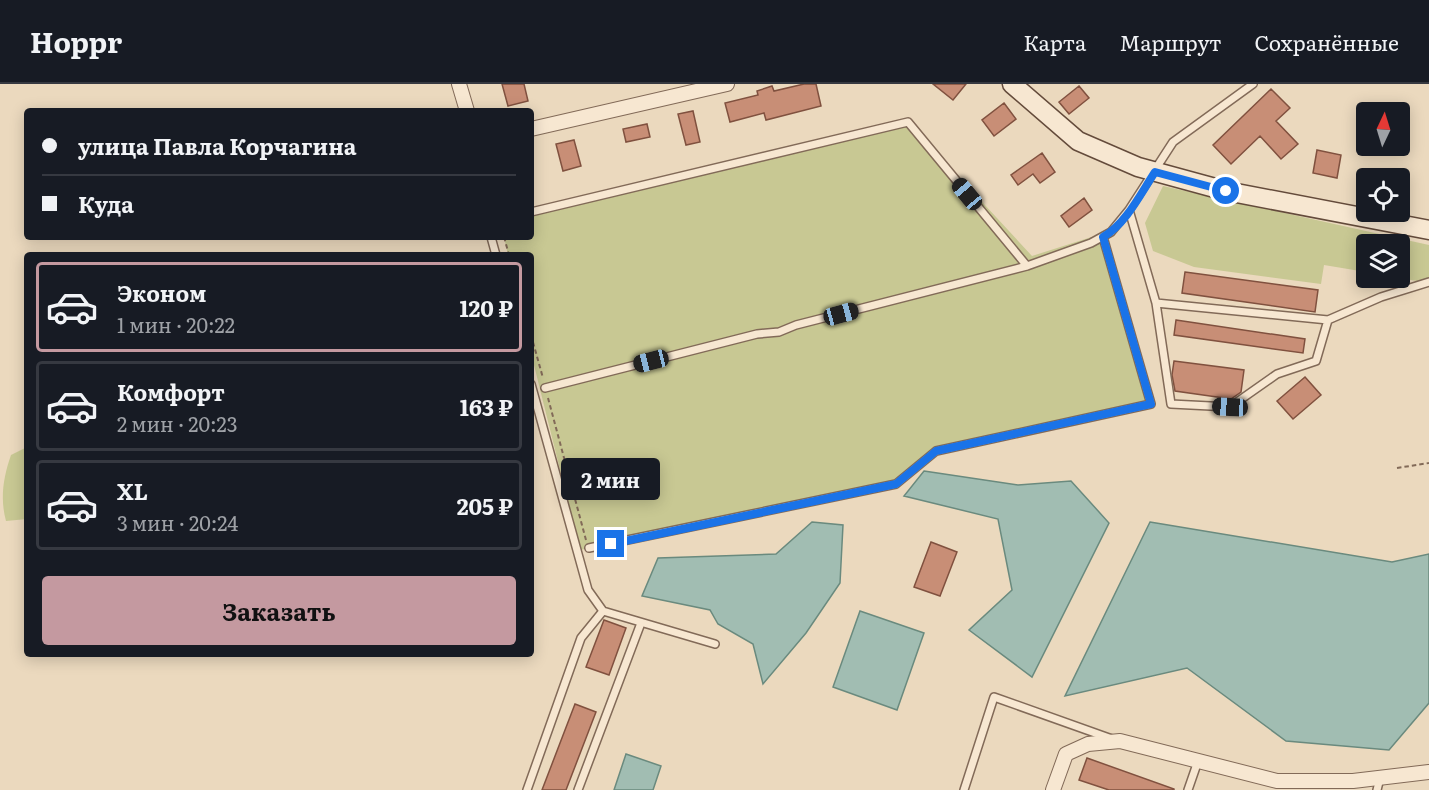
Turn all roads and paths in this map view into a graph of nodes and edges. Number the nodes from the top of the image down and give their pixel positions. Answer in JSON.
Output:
{"nodes":[{"id":1,"x":459,"y":84,"type":"edge"},
{"id":2,"x":727,"y":84,"type":"edge"},
{"id":3,"x":1012,"y":84,"type":"edge"},
{"id":4,"x":1253,"y":84,"type":"edge"},
{"id":5,"x":466,"y":108,"type":"edge"},
{"id":6,"x":534,"y":128,"type":"edge"},
{"id":7,"x":1155,"y":172,"type":"junction"},
{"id":8,"x":1129,"y":210,"type":"junction"},
{"id":9,"x":534,"y":211,"type":"edge"},
{"id":10,"x":1429,"y":230,"type":"edge"},
{"id":11,"x":1103,"y":237,"type":"junction"},
{"id":12,"x":1027,"y":266,"type":"junction"},
{"id":13,"x":1429,"y":282,"type":"edge"},
{"id":14,"x":1156,"y":303,"type":"junction"},
{"id":15,"x":1328,"y":320,"type":"junction"},
{"id":16,"x":534,"y":346,"type":"edge"},
{"id":17,"x":545,"y":388,"type":"junction"},
{"id":18,"x":534,"y":395,"type":"edge"},
{"id":19,"x":1429,"y":463,"type":"edge"},
{"id":20,"x":1397,"y":468,"type":"dead end"},
{"id":21,"x":589,"y":549,"type":"joint"},
{"id":22,"x":603,"y":611,"type":"junction"},
{"id":23,"x":640,"y":622,"type":"junction"},
{"id":24,"x":715,"y":644,"type":"dead end"},
{"id":25,"x":1120,"y":741,"type":"junction"},
{"id":26,"x":1198,"y":761,"type":"junction"},
{"id":27,"x":1429,"y":772,"type":"edge"},
{"id":28,"x":1379,"y":784,"type":"edge"},
{"id":29,"x":527,"y":790,"type":"edge"},
{"id":30,"x":578,"y":790,"type":"edge"},
{"id":31,"x":964,"y":790,"type":"edge"},
{"id":32,"x":1053,"y":790,"type":"edge"},
{"id":33,"x":1188,"y":790,"type":"edge"}],
"edges":[{"from":1,"to":5,"type":"street"},
{"from":2,"to":6,"type":"street"},
{"from":3,"to":7,"type":"main road"},
{"from":4,"to":7,"type":"lane"},
{"from":7,"to":8,"type":"lane"},
{"from":7,"to":10,"type":"main road"},
{"from":8,"to":11,"type":"lane"},
{"from":8,"to":14,"type":"lane"},
{"from":9,"to":12,"type":"lane"},
{"from":11,"to":12,"type":"lane"},
{"from":11,"to":21,"type":"lane"},
{"from":12,"to":17,"type":"lane"},
{"from":13,"to":15,"type":"lane"},
{"from":14,"to":15,"type":"lane"},
{"from":14,"to":15,"type":"lane"},
{"from":16,"to":17,"type":"path"},
{"from":17,"to":21,"type":"path"},
{"from":18,"to":22,"type":"lane"},
{"from":19,"to":20,"type":"path"},
{"from":22,"to":23,"type":"lane"},
{"from":22,"to":29,"type":"lane"},
{"from":23,"to":24,"type":"lane"},
{"from":23,"to":30,"type":"lane"},
{"from":25,"to":26,"type":"street"},
{"from":25,"to":31,"type":"lane"},
{"from":25,"to":32,"type":"street"},
{"from":26,"to":28,"type":"street"},
{"from":26,"to":33,"type":"lane"},
{"from":27,"to":28,"type":"street"}]}
